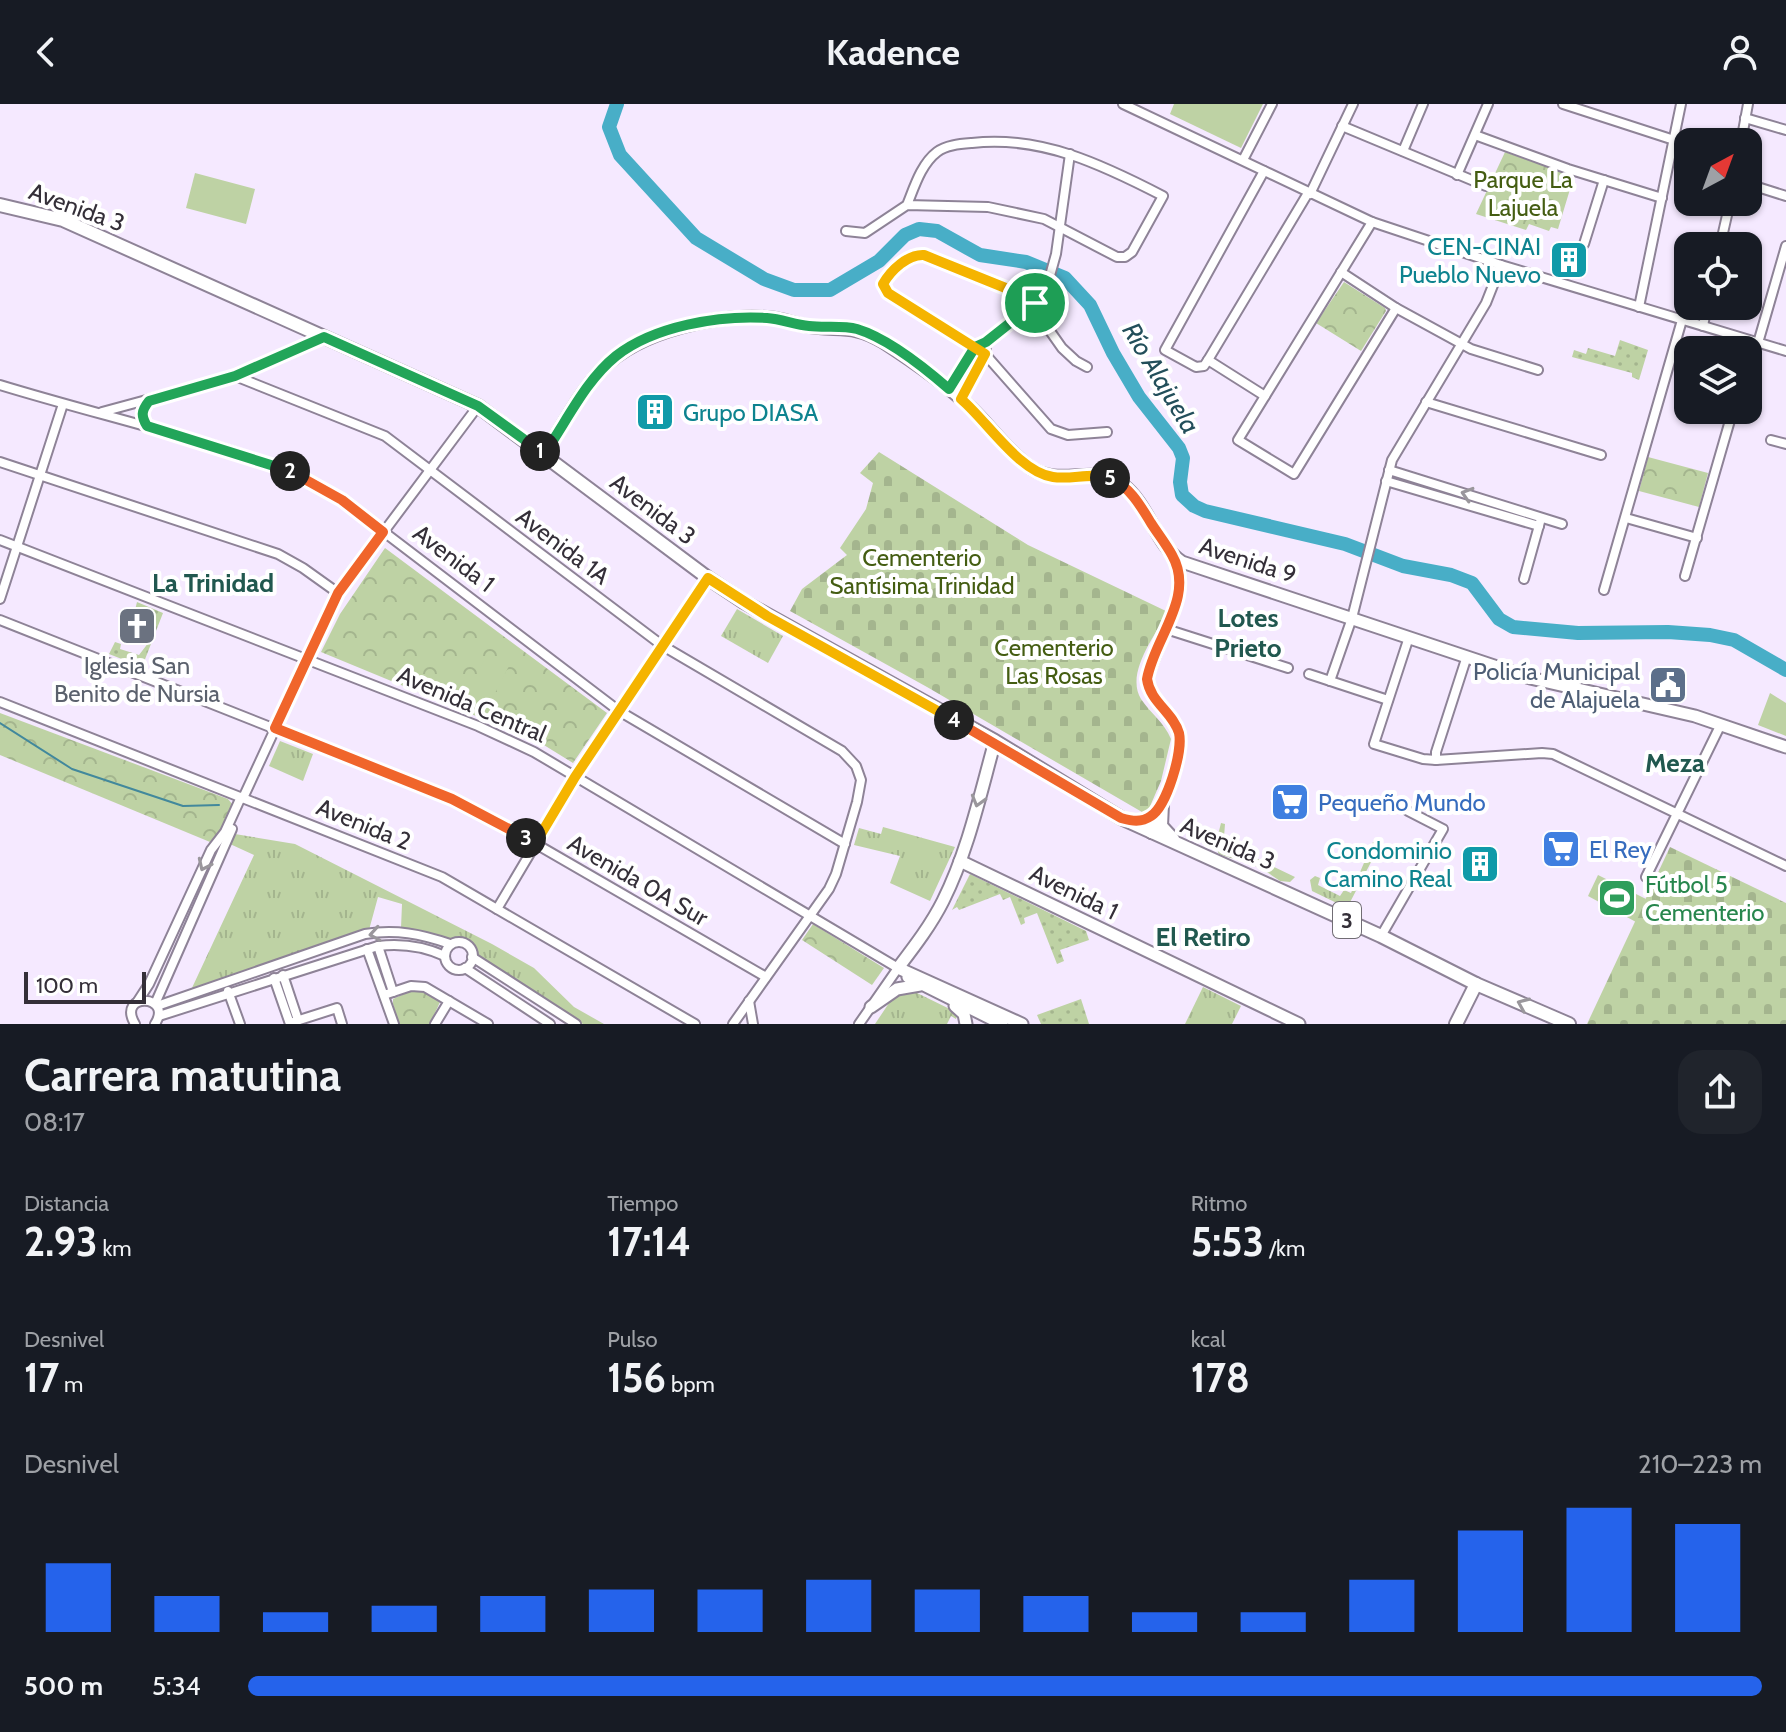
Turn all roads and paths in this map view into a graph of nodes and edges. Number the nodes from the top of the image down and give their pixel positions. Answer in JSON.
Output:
{"nodes":[{"id":1,"x":1126,"y":104,"type":"edge"},
{"id":2,"x":1272,"y":104,"type":"edge"},
{"id":3,"x":1353,"y":104,"type":"edge"},
{"id":4,"x":1423,"y":104,"type":"edge"},
{"id":5,"x":1488,"y":104,"type":"edge"},
{"id":6,"x":1563,"y":104,"type":"edge"},
{"id":7,"x":1681,"y":104,"type":"edge"},
{"id":8,"x":1748,"y":104,"type":"edge"},
{"id":9,"x":1745,"y":118,"type":"junction"},
{"id":10,"x":1342,"y":126,"type":"junction"},
{"id":11,"x":1676,"y":128,"type":"edge"},
{"id":12,"x":1743,"y":128,"type":"edge"},
{"id":13,"x":1786,"y":130,"type":"edge"},
{"id":14,"x":1475,"y":135,"type":"junction"},
{"id":15,"x":1674,"y":140,"type":"joint"},
{"id":16,"x":1403,"y":151,"type":"junction"},
{"id":17,"x":1070,"y":154,"type":"junction"},
{"id":18,"x":1243,"y":160,"type":"junction"},
{"id":19,"x":1264,"y":171,"type":"junction"},
{"id":20,"x":1457,"y":175,"type":"junction"},
{"id":21,"x":1604,"y":180,"type":"junction"},
{"id":22,"x":1486,"y":186,"type":"dead end"},
{"id":23,"x":1762,"y":188,"type":"edge"},
{"id":24,"x":1309,"y":194,"type":"junction"},
{"id":25,"x":1786,"y":196,"type":"edge"},
{"id":26,"x":1662,"y":198,"type":"junction"},
{"id":27,"x":0,"y":205,"type":"edge"},
{"id":28,"x":907,"y":205,"type":"junction"},
{"id":29,"x":1372,"y":222,"type":"junction"},
{"id":30,"x":1061,"y":225,"type":"junction"},
{"id":31,"x":846,"y":231,"type":"dead end"},
{"id":32,"x":1584,"y":244,"type":"dead end"},
{"id":33,"x":1786,"y":246,"type":"edge"},
{"id":34,"x":1501,"y":265,"type":"junction"},
{"id":35,"x":1341,"y":272,"type":"junction"},
{"id":36,"x":1035,"y":303,"type":"junction"},
{"id":37,"x":1639,"y":307,"type":"junction"},
{"id":38,"x":1396,"y":308,"type":"junction"},
{"id":39,"x":1674,"y":318,"type":"edge"},
{"id":40,"x":1682,"y":320,"type":"joint"},
{"id":41,"x":1704,"y":320,"type":"edge"},
{"id":42,"x":1703,"y":326,"type":"junction"},
{"id":43,"x":1735,"y":336,"type":"edge"},
{"id":44,"x":1756,"y":336,"type":"edge"},
{"id":45,"x":324,"y":337,"type":"junction"},
{"id":46,"x":1461,"y":344,"type":"junction"},
{"id":47,"x":1762,"y":344,"type":"edge"},
{"id":48,"x":980,"y":351,"type":"junction"},
{"id":49,"x":1786,"y":351,"type":"edge"},
{"id":50,"x":269,"y":363,"type":"junction"},
{"id":51,"x":1206,"y":363,"type":"junction"},
{"id":52,"x":1087,"y":367,"type":"dead end"},
{"id":53,"x":1538,"y":370,"type":"dead end"},
{"id":54,"x":235,"y":376,"type":"junction"},
{"id":55,"x":0,"y":385,"type":"edge"},
{"id":56,"x":266,"y":388,"type":"junction"},
{"id":57,"x":949,"y":389,"type":"junction"},
{"id":58,"x":1265,"y":396,"type":"junction"},
{"id":59,"x":961,"y":399,"type":"junction"},
{"id":60,"x":149,"y":401,"type":"junction"},
{"id":61,"x":1426,"y":402,"type":"junction"},
{"id":62,"x":63,"y":404,"type":"junction"},
{"id":63,"x":478,"y":406,"type":"junction"},
{"id":64,"x":101,"y":412,"type":"junction"},
{"id":65,"x":1729,"y":424,"type":"edge"},
{"id":66,"x":147,"y":426,"type":"junction"},
{"id":67,"x":1107,"y":432,"type":"dead end"},
{"id":68,"x":1771,"y":440,"type":"dead end"},
{"id":69,"x":1786,"y":444,"type":"edge"},
{"id":70,"x":544,"y":454,"type":"junction"},
{"id":71,"x":1601,"y":455,"type":"dead end"},
{"id":72,"x":0,"y":462,"type":"edge"},
{"id":73,"x":430,"y":470,"type":"junction"},
{"id":74,"x":1389,"y":470,"type":"junction"},
{"id":75,"x":41,"y":475,"type":"junction"},
{"id":76,"x":1386,"y":481,"type":"junction"},
{"id":77,"x":1626,"y":518,"type":"junction"},
{"id":78,"x":1540,"y":522,"type":"junction"},
{"id":79,"x":1562,"y":524,"type":"dead end"},
{"id":80,"x":383,"y":532,"type":"junction"},
{"id":81,"x":1697,"y":538,"type":"junction"},
{"id":82,"x":0,"y":540,"type":"edge"},
{"id":83,"x":18,"y":546,"type":"junction"},
{"id":84,"x":1173,"y":556,"type":"junction"},
{"id":85,"x":1195,"y":567,"type":"junction"},
{"id":86,"x":1685,"y":576,"type":"dead end"},
{"id":87,"x":708,"y":578,"type":"junction"},
{"id":88,"x":1179,"y":579,"type":"junction"},
{"id":89,"x":1524,"y":579,"type":"dead end"},
{"id":90,"x":1604,"y":590,"type":"dead end"},
{"id":91,"x":338,"y":593,"type":"junction"},
{"id":92,"x":0,"y":599,"type":"edge"},
{"id":93,"x":1352,"y":618,"type":"junction"},
{"id":94,"x":0,"y":620,"type":"edge"},
{"id":95,"x":1166,"y":629,"type":"junction"},
{"id":96,"x":1409,"y":637,"type":"junction"},
{"id":97,"x":663,"y":646,"type":"junction"},
{"id":98,"x":1467,"y":656,"type":"junction"},
{"id":99,"x":307,"y":658,"type":"junction"},
{"id":100,"x":1288,"y":668,"type":"dead end"},
{"id":101,"x":1309,"y":674,"type":"dead end"},
{"id":102,"x":1330,"y":681,"type":"junction"},
{"id":103,"x":1388,"y":700,"type":"junction"},
{"id":104,"x":0,"y":702,"type":"edge"},
{"id":105,"x":619,"y":711,"type":"junction"},
{"id":106,"x":1721,"y":724,"type":"junction"},
{"id":107,"x":275,"y":728,"type":"junction"},
{"id":108,"x":995,"y":741,"type":"junction"},
{"id":109,"x":1786,"y":747,"type":"edge"},
{"id":110,"x":1436,"y":760,"type":"junction"},
{"id":111,"x":575,"y":777,"type":"junction"},
{"id":112,"x":243,"y":798,"type":"junction"},
{"id":113,"x":1162,"y":804,"type":"junction"},
{"id":114,"x":1408,"y":811,"type":"dead end"},
{"id":115,"x":1677,"y":814,"type":"junction"},
{"id":116,"x":1121,"y":818,"type":"junction"},
{"id":117,"x":1151,"y":834,"type":"junction"},
{"id":118,"x":535,"y":844,"type":"junction"},
{"id":119,"x":845,"y":844,"type":"junction"},
{"id":120,"x":1184,"y":849,"type":"junction"},
{"id":121,"x":960,"y":861,"type":"junction"},
{"id":122,"x":1786,"y":866,"type":"edge"},
{"id":123,"x":1646,"y":877,"type":"dead end"},
{"id":124,"x":497,"y":909,"type":"junction"},
{"id":125,"x":811,"y":915,"type":"junction"},
{"id":126,"x":922,"y":935,"type":"junction"},
{"id":127,"x":1381,"y":936,"type":"junction"},
{"id":128,"x":450,"y":944,"type":"junction"},
{"id":129,"x":378,"y":946,"type":"junction"},
{"id":130,"x":367,"y":949,"type":"junction"},
{"id":131,"x":318,"y":950,"type":"junction"},
{"id":132,"x":445,"y":956,"type":"junction"},
{"id":133,"x":472,"y":957,"type":"junction"},
{"id":134,"x":323,"y":963,"type":"junction"},
{"id":135,"x":465,"y":968,"type":"junction"},
{"id":136,"x":899,"y":974,"type":"junction"},
{"id":137,"x":278,"y":977,"type":"junction"},
{"id":138,"x":766,"y":977,"type":"junction"},
{"id":139,"x":225,"y":982,"type":"junction"},
{"id":140,"x":1476,"y":984,"type":"junction"},
{"id":141,"x":515,"y":985,"type":"junction"},
{"id":142,"x":929,"y":986,"type":"junction"},
{"id":143,"x":388,"y":993,"type":"junction"},
{"id":144,"x":229,"y":994,"type":"junction"},
{"id":145,"x":508,"y":996,"type":"junction"},
{"id":146,"x":138,"y":1001,"type":"junction"},
{"id":147,"x":449,"y":1001,"type":"junction"},
{"id":148,"x":749,"y":1001,"type":"junction"},
{"id":149,"x":871,"y":1007,"type":"junction"},
{"id":150,"x":156,"y":1016,"type":"edge"},
{"id":151,"x":976,"y":1020,"type":"edge"},
{"id":152,"x":293,"y":1022,"type":"edge"},
{"id":153,"x":1010,"y":1023,"type":"edge"},
{"id":154,"x":135,"y":1024,"type":"edge"},
{"id":155,"x":240,"y":1024,"type":"edge"},
{"id":156,"x":342,"y":1024,"type":"edge"},
{"id":157,"x":394,"y":1024,"type":"edge"},
{"id":158,"x":435,"y":1024,"type":"edge"},
{"id":159,"x":488,"y":1024,"type":"edge"},
{"id":160,"x":550,"y":1024,"type":"edge"},
{"id":161,"x":576,"y":1024,"type":"edge"},
{"id":162,"x":695,"y":1024,"type":"edge"},
{"id":163,"x":733,"y":1024,"type":"edge"},
{"id":164,"x":753,"y":1024,"type":"edge"},
{"id":165,"x":859,"y":1024,"type":"edge"},
{"id":166,"x":966,"y":1024,"type":"edge"},
{"id":167,"x":1299,"y":1024,"type":"edge"},
{"id":168,"x":1456,"y":1024,"type":"edge"},
{"id":169,"x":1569,"y":1024,"type":"edge"}],
"edges":[{"from":1,"to":18,"type":"street"},
{"from":2,"to":18,"type":"street"},
{"from":3,"to":10,"type":"street"},
{"from":4,"to":16,"type":"street"},
{"from":5,"to":14,"type":"street"},
{"from":6,"to":15,"type":"street"},
{"from":7,"to":11,"type":"street"},
{"from":8,"to":9,"type":"street"},
{"from":9,"to":12,"type":"street"},
{"from":9,"to":13,"type":"street"},
{"from":10,"to":16,"type":"street"},
{"from":10,"to":24,"type":"street"},
{"from":14,"to":20,"type":"street"},
{"from":14,"to":21,"type":"street"},
{"from":15,"to":26,"type":"street"},
{"from":16,"to":20,"type":"street"},
{"from":17,"to":28,"type":"street"},
{"from":17,"to":30,"type":"street"},
{"from":17,"to":30,"type":"street"},
{"from":18,"to":19,"type":"street"},
{"from":19,"to":24,"type":"street"},
{"from":19,"to":51,"type":"street"},
{"from":20,"to":22,"type":"street"},
{"from":21,"to":26,"type":"street"},
{"from":21,"to":32,"type":"street"},
{"from":23,"to":25,"type":"street"},
{"from":24,"to":29,"type":"street"},
{"from":24,"to":51,"type":"street"},
{"from":26,"to":37,"type":"street"},
{"from":27,"to":45,"type":"main road","name":"Avenida 3","number":"3"},
{"from":28,"to":30,"type":"street"},
{"from":28,"to":31,"type":"street"},
{"from":29,"to":34,"type":"street"},
{"from":29,"to":35,"type":"street"},
{"from":30,"to":36,"type":"street"},
{"from":33,"to":44,"type":"street"},
{"from":34,"to":37,"type":"street"},
{"from":34,"to":46,"type":"street"},
{"from":35,"to":38,"type":"street"},
{"from":35,"to":58,"type":"street"},
{"from":36,"to":48,"type":"street"},
{"from":36,"to":48,"type":"street"},
{"from":36,"to":52,"type":"street"},
{"from":37,"to":39,"type":"street"},
{"from":38,"to":46,"type":"street"},
{"from":38,"to":58,"type":"street"},
{"from":40,"to":42,"type":"street"},
{"from":40,"to":77,"type":"street"},
{"from":41,"to":42,"type":"street"},
{"from":42,"to":43,"type":"street"},
{"from":45,"to":50,"type":"street"},
{"from":45,"to":63,"type":"main road","name":"Avenida 3","number":"3"},
{"from":46,"to":53,"type":"street"},
{"from":46,"to":61,"type":"street"},
{"from":47,"to":49,"type":"street"},
{"from":48,"to":57,"type":"street"},
{"from":48,"to":59,"type":"street"},
{"from":48,"to":67,"type":"street"},
{"from":50,"to":54,"type":"street"},
{"from":50,"to":56,"type":"street"},
{"from":51,"to":58,"type":"street"},
{"from":54,"to":56,"type":"street","name":"Avenida 1A"},
{"from":54,"to":60,"type":"street"},
{"from":55,"to":62,"type":"street","name":"Avenida 1"},
{"from":56,"to":73,"type":"street","name":"Avenida 1A"},
{"from":57,"to":59,"type":"street","name":"Avenida 9"},
{"from":57,"to":70,"type":"street","name":"Avenida 9"},
{"from":59,"to":84,"type":"street","name":"Avenida 9"},
{"from":60,"to":64,"type":"street"},
{"from":60,"to":66,"type":"street"},
{"from":61,"to":71,"type":"street"},
{"from":61,"to":74,"type":"street"},
{"from":62,"to":64,"type":"street","name":"Avenida 1"},
{"from":62,"to":75,"type":"street"},
{"from":63,"to":70,"type":"main road","name":"Avenida 3","number":"3"},
{"from":63,"to":73,"type":"street"},
{"from":64,"to":66,"type":"street","name":"Avenida 1"},
{"from":65,"to":81,"type":"street"},
{"from":66,"to":80,"type":"street","name":"Avenida 1"},
{"from":68,"to":69,"type":"street"},
{"from":70,"to":87,"type":"main road","name":"Avenida 3","number":"3"},
{"from":72,"to":75,"type":"street"},
{"from":73,"to":80,"type":"street"},
{"from":73,"to":97,"type":"street","name":"Avenida 1A"},
{"from":74,"to":76,"type":"street"},
{"from":78,"to":74,"type":"street","one_way":true},
{"from":75,"to":83,"type":"street"},
{"from":75,"to":91,"type":"street"},
{"from":76,"to":78,"type":"street"},
{"from":76,"to":93,"type":"street"},
{"from":77,"to":81,"type":"street"},
{"from":77,"to":90,"type":"street"},
{"from":78,"to":79,"type":"street"},
{"from":78,"to":89,"type":"street"},
{"from":80,"to":91,"type":"street"},
{"from":80,"to":105,"type":"street","name":"Avenida 1"},
{"from":81,"to":86,"type":"street"},
{"from":82,"to":83,"type":"street","name":"Avenida Central"},
{"from":83,"to":92,"type":"street"},
{"from":83,"to":99,"type":"street","name":"Avenida Central"},
{"from":84,"to":85,"type":"street","name":"Avenida 9"},
{"from":84,"to":88,"type":"street"},
{"from":85,"to":88,"type":"street"},
{"from":85,"to":93,"type":"street","name":"Avenida 9"},
{"from":87,"to":97,"type":"street"},
{"from":87,"to":108,"type":"main road","name":"Avenida 3","number":"3"},
{"from":88,"to":95,"type":"street"},
{"from":91,"to":99,"type":"street"},
{"from":93,"to":96,"type":"street","name":"Avenida 9"},
{"from":93,"to":102,"type":"street"},
{"from":94,"to":107,"type":"street","name":"Avenida 0A Sur"},
{"from":95,"to":100,"type":"street"},
{"from":95,"to":113,"type":"street"},
{"from":96,"to":98,"type":"street","name":"Avenida 9"},
{"from":96,"to":103,"type":"street"},
{"from":97,"to":105,"type":"street"},
{"from":97,"to":119,"type":"street","name":"Avenida 1A"},
{"from":98,"to":106,"type":"street","name":"Avenida 9"},
{"from":98,"to":110,"type":"street"},
{"from":99,"to":107,"type":"street"},
{"from":99,"to":111,"type":"street","name":"Avenida Central"},
{"from":101,"to":102,"type":"street"},
{"from":102,"to":103,"type":"street"},
{"from":103,"to":110,"type":"street"},
{"from":104,"to":112,"type":"street","name":"Avenida 2"},
{"from":105,"to":111,"type":"street"},
{"from":105,"to":119,"type":"street","name":"Avenida 1"},
{"from":106,"to":109,"type":"street","name":"Avenida 9"},
{"from":106,"to":115,"type":"street"},
{"from":107,"to":112,"type":"street"},
{"from":107,"to":118,"type":"street","name":"Avenida 0A Sur"},
{"from":108,"to":116,"type":"main road","name":"Avenida 3","number":"3"},
{"from":108,"to":121,"type":"street","one_way":true},
{"from":110,"to":115,"type":"street"},
{"from":111,"to":118,"type":"street"},
{"from":111,"to":125,"type":"street","name":"Avenida Central"},
{"from":112,"to":124,"type":"street","name":"Avenida 2"},
{"from":112,"to":146,"type":"street","one_way":true},
{"from":112,"to":150,"type":"street"},
{"from":113,"to":116,"type":"main road"},
{"from":113,"to":117,"type":"street"},
{"from":113,"to":120,"type":"main road"},
{"from":114,"to":127,"type":"street"},
{"from":115,"to":122,"type":"street"},
{"from":115,"to":123,"type":"street"},
{"from":116,"to":117,"type":"main road","name":"Avenida 3","number":"3"},
{"from":117,"to":120,"type":"main road","name":"Avenida 3","number":"3"},
{"from":118,"to":124,"type":"street"},
{"from":118,"to":138,"type":"street","name":"Avenida 0A Sur"},
{"from":119,"to":125,"type":"street"},
{"from":120,"to":127,"type":"main road","name":"Avenida 3","number":"3"},
{"from":121,"to":126,"type":"street"},
{"from":121,"to":167,"type":"street","name":"Avenida 1"},
{"from":124,"to":162,"type":"street","name":"Avenida 2"},
{"from":125,"to":136,"type":"street","name":"Avenida Central"},
{"from":125,"to":138,"type":"street"},
{"from":126,"to":136,"type":"street"},
{"from":126,"to":142,"type":"street"},
{"from":127,"to":140,"type":"main road","name":"Avenida 3","number":"3"},
{"from":128,"to":131,"type":"street","one_way":true},
{"from":128,"to":132,"type":"street"},
{"from":128,"to":133,"type":"street"},
{"from":129,"to":130,"type":"street"},
{"from":129,"to":132,"type":"street"},
{"from":129,"to":143,"type":"street"},
{"from":130,"to":134,"type":"street"},
{"from":130,"to":143,"type":"street"},
{"from":131,"to":134,"type":"street"},
{"from":131,"to":139,"type":"street"},
{"from":132,"to":135,"type":"street"},
{"from":133,"to":135,"type":"street"},
{"from":133,"to":141,"type":"street"},
{"from":134,"to":137,"type":"street"},
{"from":135,"to":145,"type":"street"},
{"from":136,"to":142,"type":"street","name":"Avenida Central"},
{"from":136,"to":149,"type":"street"},
{"from":136,"to":151,"type":"street"},
{"from":137,"to":144,"type":"street"},
{"from":137,"to":152,"type":"street"},
{"from":138,"to":148,"type":"street"},
{"from":139,"to":144,"type":"street"},
{"from":139,"to":150,"type":"street"},
{"from":140,"to":168,"type":"main road"},
{"from":169,"to":140,"type":"main road","name":"Avenida 3","number":"3","one_way":true},
{"from":141,"to":145,"type":"street"},
{"from":141,"to":161,"type":"street"},
{"from":142,"to":149,"type":"street"},
{"from":142,"to":151,"type":"street","name":"Avenida Central"},
{"from":142,"to":153,"type":"street","name":"Avenida Central"},
{"from":142,"to":166,"type":"street"},
{"from":143,"to":147,"type":"street"},
{"from":143,"to":157,"type":"street"},
{"from":144,"to":150,"type":"street"},
{"from":144,"to":155,"type":"street"},
{"from":145,"to":160,"type":"street"},
{"from":146,"to":150,"type":"street"},
{"from":146,"to":154,"type":"street"},
{"from":147,"to":158,"type":"street"},
{"from":147,"to":159,"type":"street"},
{"from":148,"to":163,"type":"street"},
{"from":148,"to":164,"type":"street"},
{"from":149,"to":165,"type":"street"},
{"from":151,"to":153,"type":"street","name":"Avenida Central"},
{"from":152,"to":156,"type":"street"}]}
